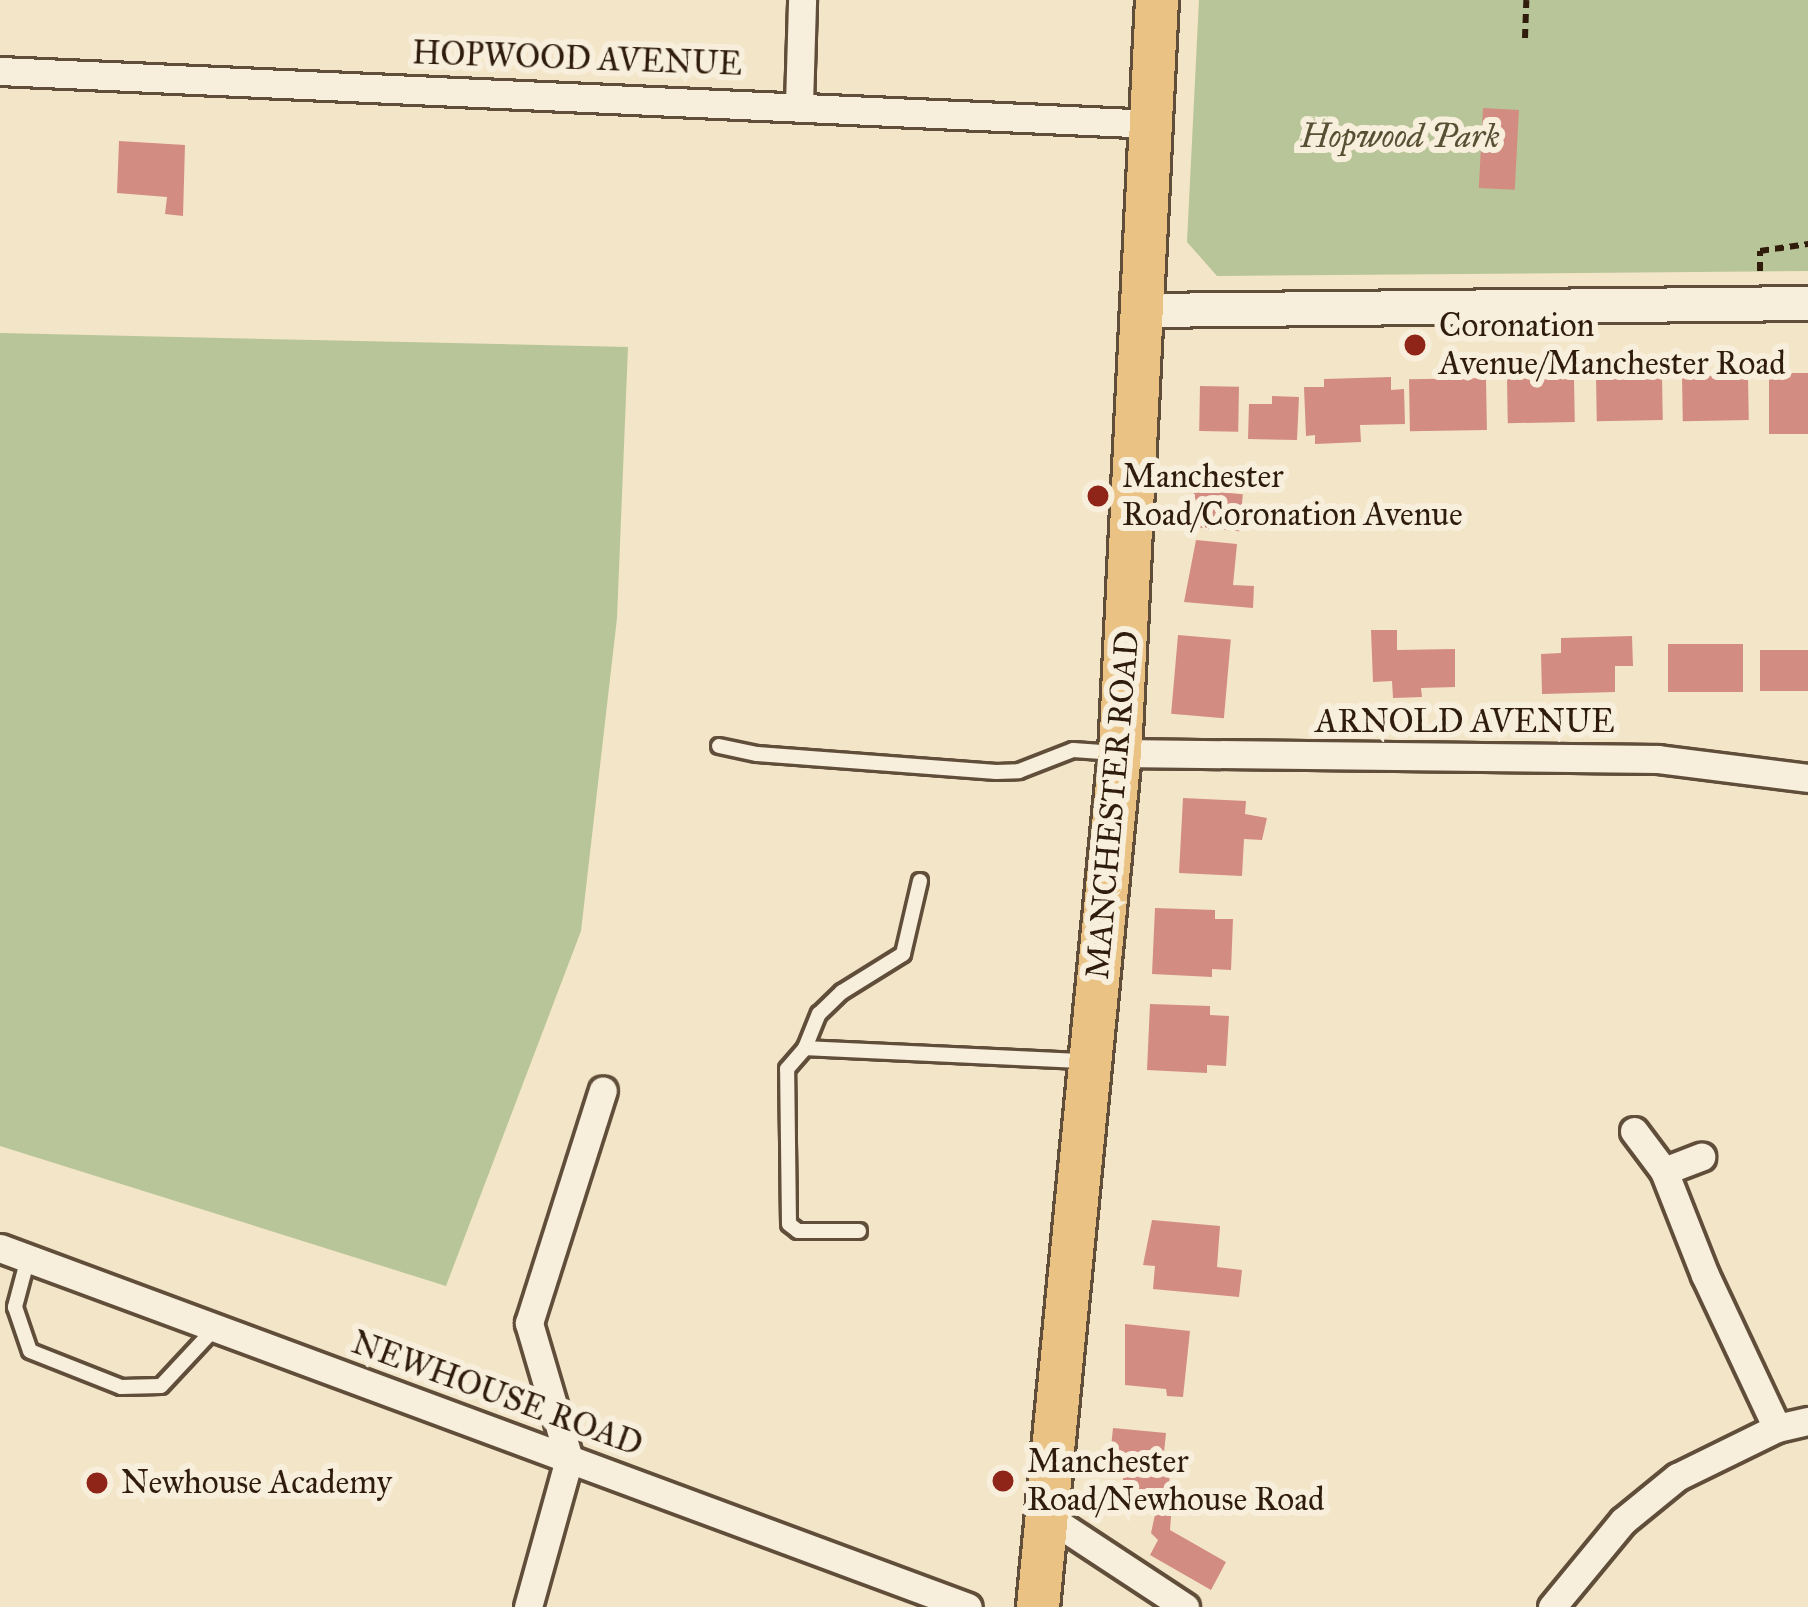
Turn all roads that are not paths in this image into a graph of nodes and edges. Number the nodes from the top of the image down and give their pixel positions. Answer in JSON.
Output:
{"nodes":[{"id":1,"x":802,"y":0,"type":"edge"},
{"id":2,"x":1157,"y":0,"type":"edge"},
{"id":3,"x":0,"y":71,"type":"edge"},
{"id":4,"x":799,"y":104,"type":"junction"},
{"id":5,"x":1152,"y":124,"type":"junction"},
{"id":6,"x":1808,"y":303,"type":"edge"},
{"id":7,"x":1142,"y":310,"type":"junction"},
{"id":8,"x":719,"y":746,"type":"dead end"},
{"id":9,"x":1120,"y":753,"type":"junction"},
{"id":10,"x":1808,"y":778,"type":"edge"},
{"id":11,"x":920,"y":880,"type":"dead end"},
{"id":12,"x":805,"y":1048,"type":"junction"},
{"id":13,"x":1092,"y":1061,"type":"junction"},
{"id":14,"x":603,"y":1090,"type":"dead end"},
{"id":15,"x":1634,"y":1132,"type":"dead end"},
{"id":16,"x":1701,"y":1157,"type":"dead end"},
{"id":17,"x":1664,"y":1171,"type":"junction"},
{"id":18,"x":859,"y":1231,"type":"dead end"},
{"id":19,"x":0,"y":1248,"type":"edge"},
{"id":20,"x":28,"y":1258,"type":"junction"},
{"id":21,"x":215,"y":1328,"type":"junction"},
{"id":22,"x":1808,"y":1420,"type":"edge"},
{"id":23,"x":1777,"y":1428,"type":"junction"},
{"id":24,"x":569,"y":1459,"type":"junction"},
{"id":25,"x":1048,"y":1517,"type":"junction"},
{"id":26,"x":528,"y":1607,"type":"edge"},
{"id":27,"x":968,"y":1607,"type":"edge"},
{"id":28,"x":1038,"y":1607,"type":"edge"},
{"id":29,"x":1185,"y":1607,"type":"edge"},
{"id":30,"x":1552,"y":1607,"type":"edge"}],
"edges":[{"from":1,"to":4,"type":"street"},
{"from":2,"to":5,"type":"main road","name":"MANCHESTER ROAD"},
{"from":3,"to":4,"type":"street","name":"HOPWOOD AVENUE"},
{"from":4,"to":5,"type":"street","name":"HOPWOOD AVENUE"},
{"from":5,"to":7,"type":"main road","name":"MANCHESTER ROAD"},
{"from":6,"to":7,"type":"street"},
{"from":7,"to":9,"type":"main road","name":"MANCHESTER ROAD"},
{"from":8,"to":9,"type":"lane"},
{"from":9,"to":10,"type":"street","name":"ARNOLD AVENUE"},
{"from":9,"to":13,"type":"main road","name":"MANCHESTER ROAD"},
{"from":11,"to":12,"type":"lane"},
{"from":12,"to":13,"type":"lane"},
{"from":12,"to":18,"type":"lane"},
{"from":13,"to":25,"type":"main road","name":"MANCHESTER ROAD"},
{"from":14,"to":24,"type":"street"},
{"from":15,"to":17,"type":"street"},
{"from":16,"to":17,"type":"street"},
{"from":17,"to":23,"type":"street"},
{"from":19,"to":20,"type":"street","name":"NEWHOUSE ROAD"},
{"from":20,"to":21,"type":"street","name":"NEWHOUSE ROAD"},
{"from":20,"to":21,"type":"lane"},
{"from":21,"to":24,"type":"street","name":"NEWHOUSE ROAD"},
{"from":22,"to":23,"type":"street"},
{"from":23,"to":30,"type":"street"},
{"from":24,"to":26,"type":"street"},
{"from":24,"to":27,"type":"street","name":"NEWHOUSE ROAD"},
{"from":25,"to":28,"type":"main road","name":"MANCHESTER ROAD"},
{"from":25,"to":29,"type":"street"}]}
